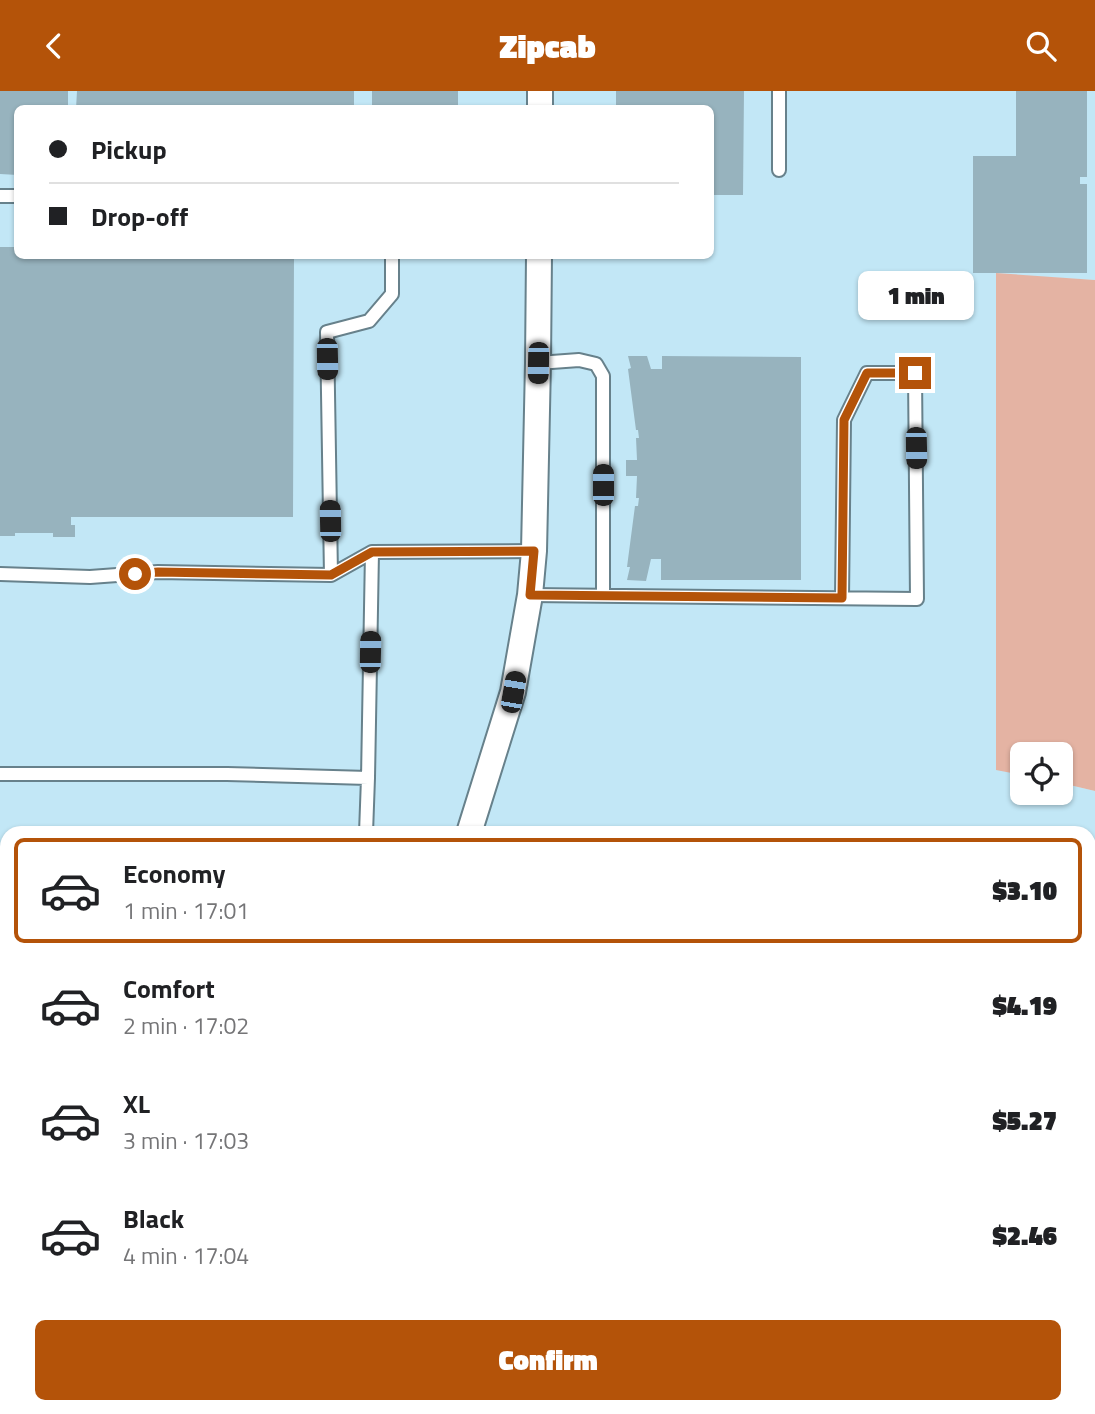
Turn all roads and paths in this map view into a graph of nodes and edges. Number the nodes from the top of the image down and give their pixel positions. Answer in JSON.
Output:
{"nodes":[{"id":1,"x":779,"y":91,"type":"edge"},
{"id":2,"x":779,"y":170,"type":"dead end"},
{"id":3,"x":392,"y":259,"type":"edge"},
{"id":4,"x":539,"y":259,"type":"edge"},
{"id":5,"x":538,"y":363,"type":"junction"},
{"id":6,"x":534,"y":551,"type":"junction"},
{"id":7,"x":372,"y":552,"type":"junction"},
{"id":8,"x":0,"y":575,"type":"edge"},
{"id":9,"x":331,"y":575,"type":"junction"},
{"id":10,"x":530,"y":595,"type":"junction"},
{"id":11,"x":603,"y":595,"type":"junction"},
{"id":12,"x":842,"y":598,"type":"junction"},
{"id":13,"x":0,"y":774,"type":"edge"},
{"id":14,"x":368,"y":778,"type":"junction"},
{"id":15,"x":366,"y":826,"type":"edge"},
{"id":16,"x":471,"y":826,"type":"edge"}],
"edges":[{"from":1,"to":2,"type":"lane"},
{"from":3,"to":9,"type":"lane"},
{"from":4,"to":5,"type":"street"},
{"from":5,"to":6,"type":"street"},
{"from":5,"to":11,"type":"lane"},
{"from":6,"to":7,"type":"lane"},
{"from":6,"to":10,"type":"street"},
{"from":7,"to":9,"type":"lane"},
{"from":7,"to":14,"type":"lane"},
{"from":8,"to":9,"type":"lane"},
{"from":10,"to":11,"type":"lane"},
{"from":10,"to":16,"type":"street"},
{"from":11,"to":12,"type":"lane"},
{"from":12,"to":12,"type":"lane"},
{"from":13,"to":14,"type":"lane"},
{"from":14,"to":15,"type":"lane"}]}
